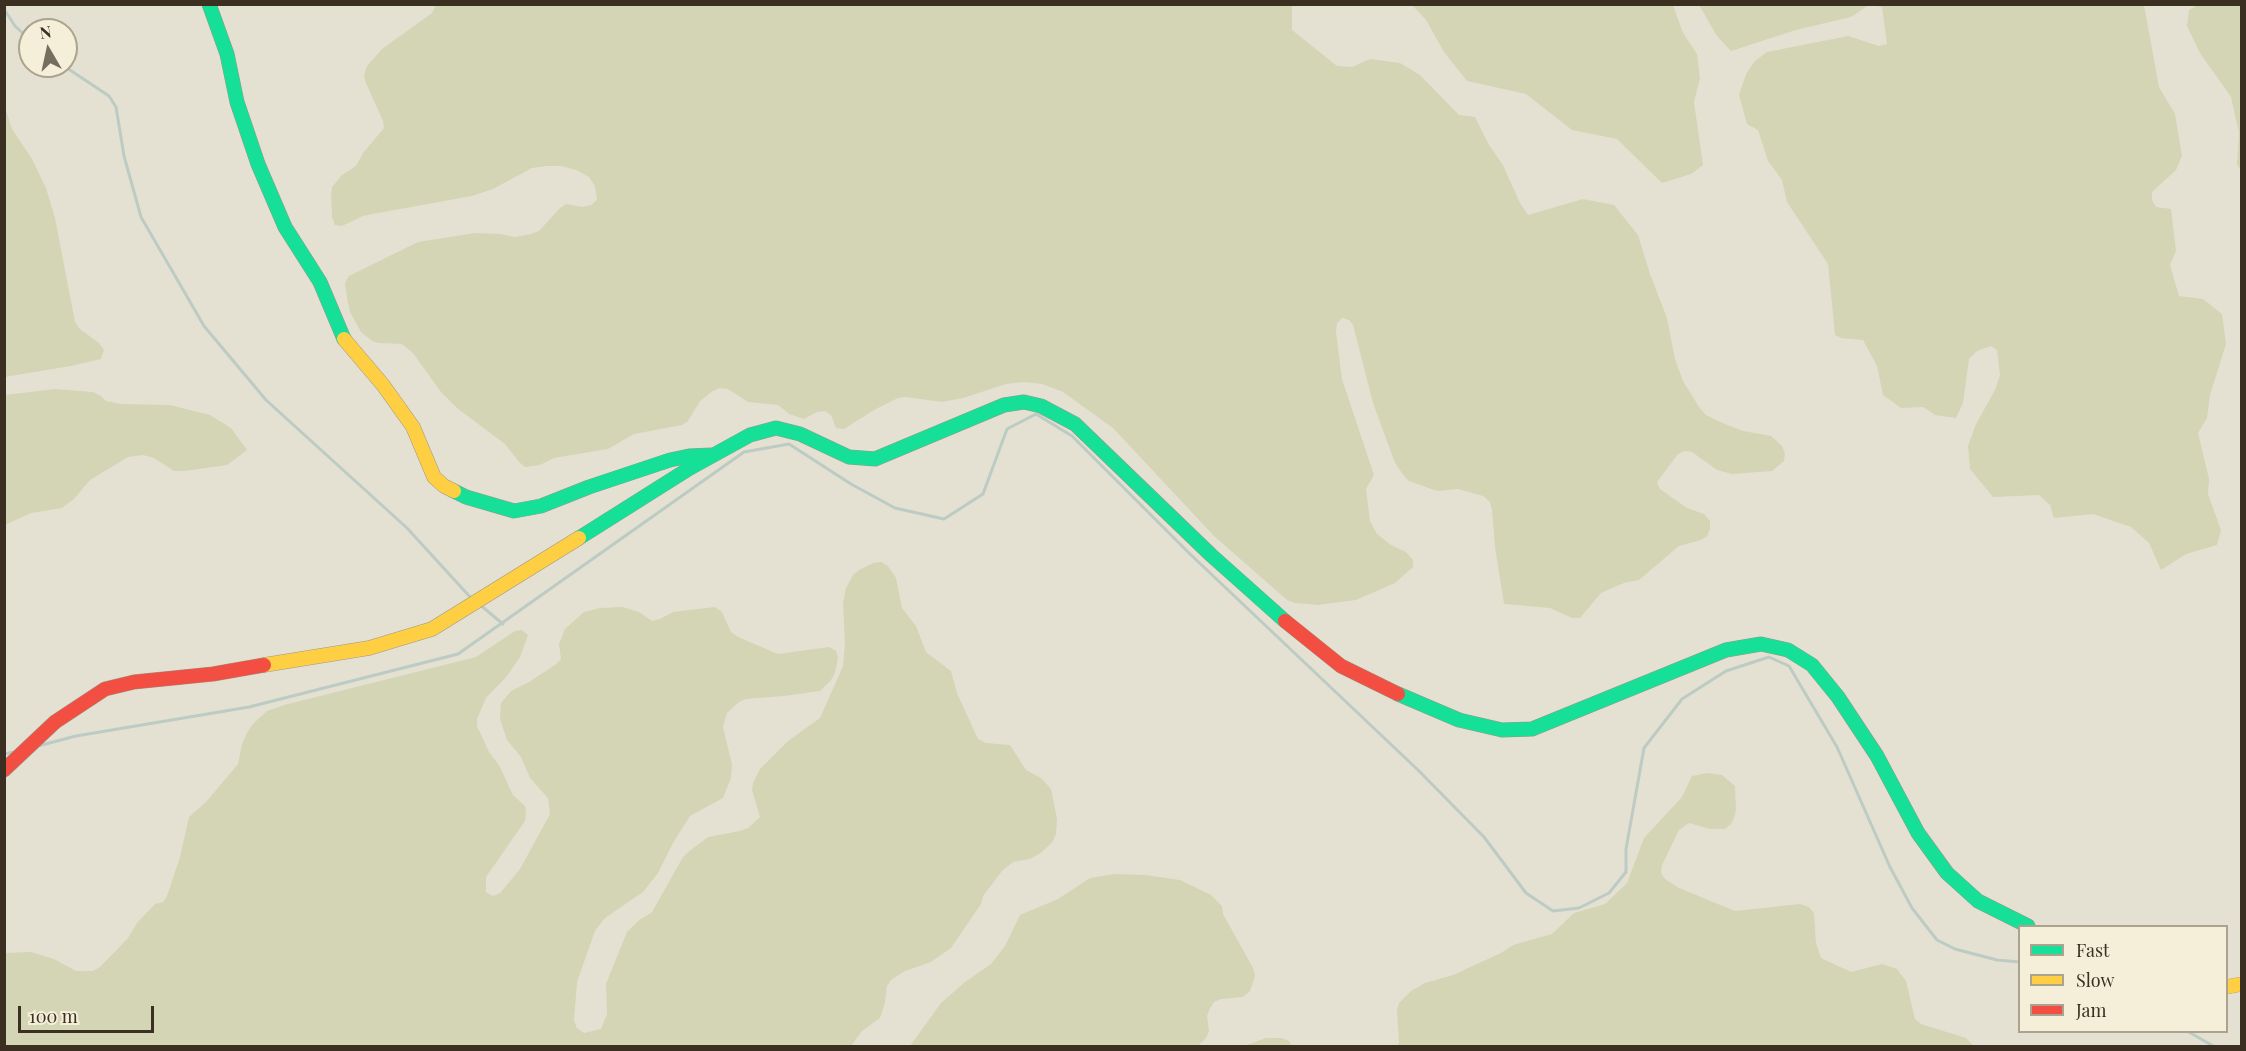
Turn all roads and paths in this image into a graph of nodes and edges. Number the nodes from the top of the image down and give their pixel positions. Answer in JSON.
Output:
{"nodes":[{"id":1,"x":209,"y":4,"type":"edge"},
{"id":2,"x":714,"y":454,"type":"junction"},
{"id":3,"x":4,"y":770,"type":"edge"},
{"id":4,"x":2024,"y":925,"type":"edge"}],
"edges":[{"from":1,"to":2,"type":"main road"},
{"from":2,"to":3,"type":"main road"},
{"from":2,"to":4,"type":"main road"}]}
